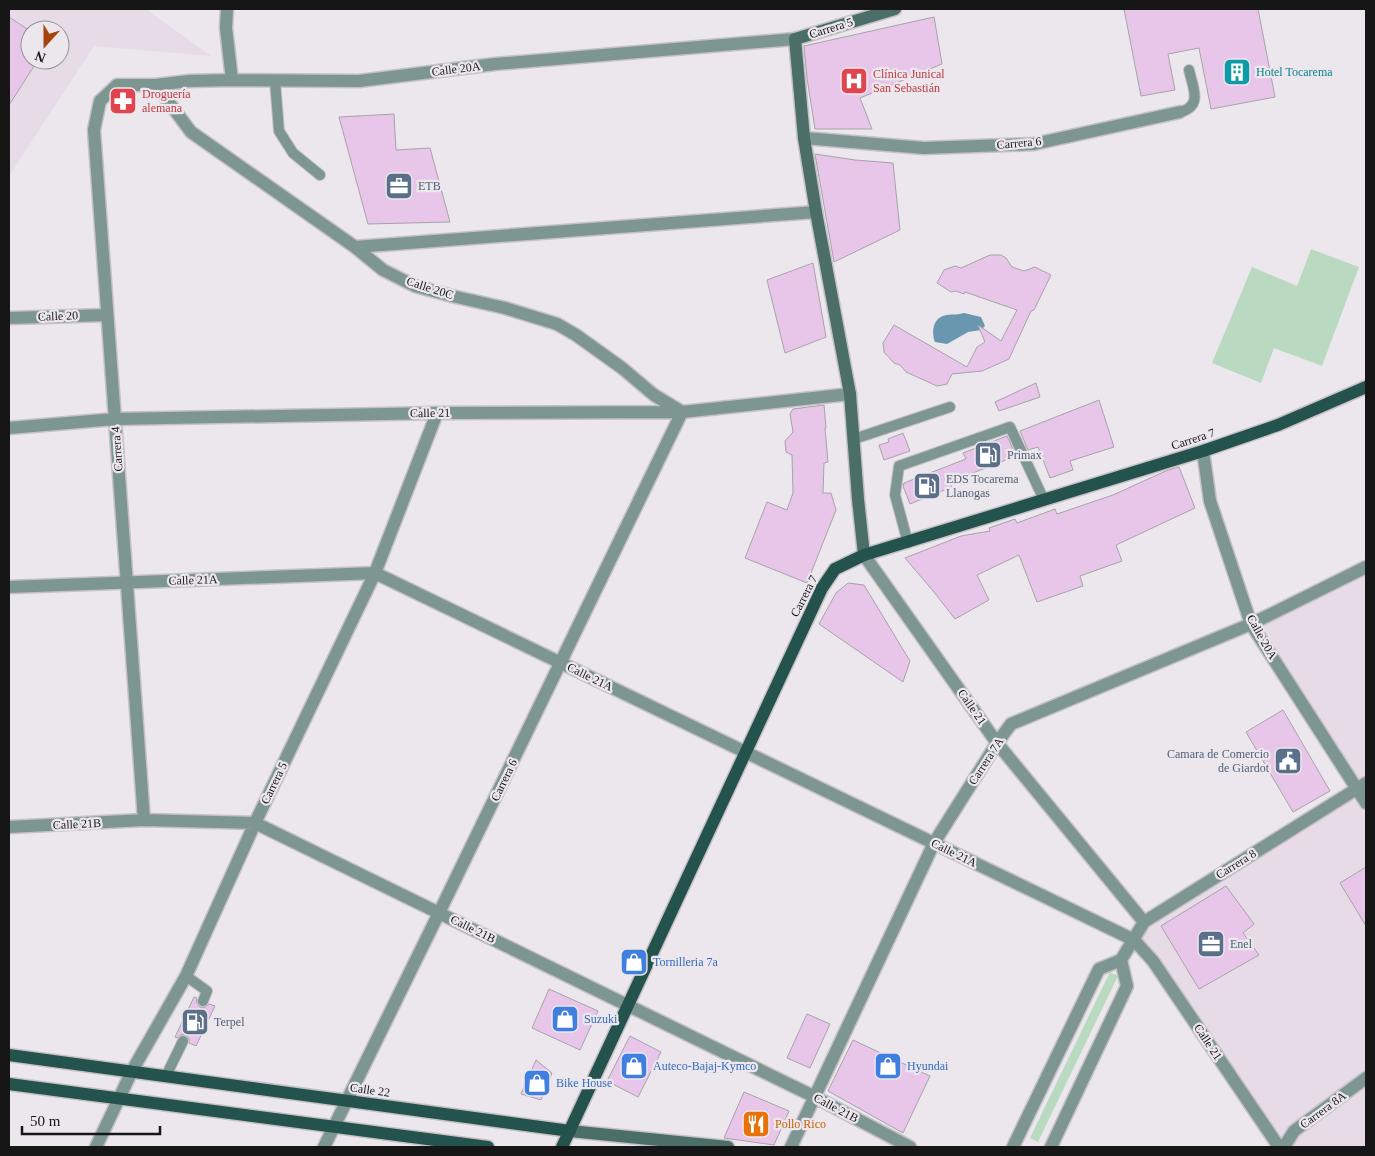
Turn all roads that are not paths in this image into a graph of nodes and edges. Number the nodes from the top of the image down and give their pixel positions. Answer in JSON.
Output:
{"nodes":[{"id":1,"x":227,"y":9,"type":"edge"},
{"id":2,"x":895,"y":9,"type":"edge"},
{"id":3,"x":795,"y":39,"type":"junction"},
{"id":4,"x":1189,"y":70,"type":"dead end"},
{"id":5,"x":232,"y":80,"type":"junction"},
{"id":6,"x":275,"y":81,"type":"junction"},
{"id":7,"x":117,"y":85,"type":"joint"},
{"id":8,"x":156,"y":85,"type":"junction"},
{"id":9,"x":1180,"y":112,"type":"joint"},
{"id":10,"x":804,"y":138,"type":"junction"},
{"id":11,"x":320,"y":175,"type":"dead end"},
{"id":12,"x":816,"y":212,"type":"junction"},
{"id":13,"x":355,"y":247,"type":"junction"},
{"id":14,"x":107,"y":315,"type":"junction"},
{"id":15,"x":9,"y":318,"type":"edge"},
{"id":16,"x":1366,"y":387,"type":"edge"},
{"id":17,"x":850,"y":394,"type":"junction"},
{"id":18,"x":950,"y":407,"type":"dead end"},
{"id":19,"x":682,"y":412,"type":"junction"},
{"id":20,"x":437,"y":413,"type":"junction"},
{"id":21,"x":115,"y":419,"type":"junction"},
{"id":22,"x":9,"y":428,"type":"edge"},
{"id":23,"x":854,"y":438,"type":"junction"},
{"id":24,"x":1203,"y":451,"type":"junction"},
{"id":25,"x":1044,"y":500,"type":"junction"},
{"id":26,"x":908,"y":542,"type":"junction"},
{"id":27,"x":864,"y":556,"type":"junction"},
{"id":28,"x":1366,"y":567,"type":"edge"},
{"id":29,"x":375,"y":573,"type":"junction"},
{"id":30,"x":127,"y":582,"type":"junction"},
{"id":31,"x":9,"y":587,"type":"edge"},
{"id":32,"x":1251,"y":624,"type":"junction"},
{"id":33,"x":560,"y":662,"type":"junction"},
{"id":34,"x":997,"y":743,"type":"junction"},
{"id":35,"x":746,"y":752,"type":"junction"},
{"id":36,"x":1361,"y":786,"type":"edge"},
{"id":37,"x":1366,"y":803,"type":"edge"},
{"id":38,"x":144,"y":820,"type":"junction"},
{"id":39,"x":255,"y":823,"type":"junction"},
{"id":40,"x":9,"y":827,"type":"edge"},
{"id":41,"x":934,"y":843,"type":"junction"},
{"id":42,"x":439,"y":913,"type":"junction"},
{"id":43,"x":1144,"y":922,"type":"junction"},
{"id":44,"x":1134,"y":940,"type":"junction"},
{"id":45,"x":1121,"y":960,"type":"junction"},
{"id":46,"x":186,"y":976,"type":"junction"},
{"id":47,"x":203,"y":1001,"type":"dead end"},
{"id":48,"x":628,"y":1005,"type":"junction"},
{"id":49,"x":184,"y":1040,"type":"dead end"},
{"id":50,"x":9,"y":1054,"type":"edge"},
{"id":51,"x":132,"y":1071,"type":"junction"},
{"id":52,"x":166,"y":1076,"type":"junction"},
{"id":53,"x":1366,"y":1078,"type":"edge"},
{"id":54,"x":9,"y":1084,"type":"edge"},
{"id":55,"x":815,"y":1097,"type":"junction"},
{"id":56,"x":119,"y":1098,"type":"junction"},
{"id":57,"x":346,"y":1101,"type":"junction"},
{"id":58,"x":334,"y":1127,"type":"junction"},
{"id":59,"x":570,"y":1131,"type":"junction"},
{"id":60,"x":96,"y":1147,"type":"edge"},
{"id":61,"x":324,"y":1147,"type":"edge"},
{"id":62,"x":488,"y":1147,"type":"edge"},
{"id":63,"x":562,"y":1147,"type":"edge"},
{"id":64,"x":728,"y":1147,"type":"edge"},
{"id":65,"x":791,"y":1147,"type":"edge"},
{"id":66,"x":910,"y":1147,"type":"edge"},
{"id":67,"x":1013,"y":1147,"type":"edge"},
{"id":68,"x":1051,"y":1147,"type":"edge"},
{"id":69,"x":1279,"y":1147,"type":"edge"},
{"id":70,"x":1284,"y":1147,"type":"edge"}],
"edges":[{"from":1,"to":5,"type":"street"},
{"from":2,"to":3,"type":"street","name":"Carrera 5"},
{"from":3,"to":6,"type":"street","name":"Calle 20A"},
{"from":3,"to":10,"type":"street"},
{"from":4,"to":9,"type":"lane","name":"Carrera 6"},
{"from":5,"to":6,"type":"street","name":"Calle 20A"},
{"from":5,"to":8,"type":"street","name":"Calle 20A"},
{"from":6,"to":11,"type":"lane"},
{"from":7,"to":8,"type":"street","name":"Calle 20A"},
{"from":7,"to":14,"type":"street","name":"Carrera 4"},
{"from":8,"to":13,"type":"street","name":"Calle 20C"},
{"from":9,"to":10,"type":"street","name":"Carrera 6"},
{"from":10,"to":12,"type":"street"},
{"from":12,"to":13,"type":"street"},
{"from":12,"to":17,"type":"street"},
{"from":13,"to":19,"type":"street","name":"Calle 20C"},
{"from":14,"to":15,"type":"street","name":"Calle 20"},
{"from":14,"to":21,"type":"street","name":"Carrera 4"},
{"from":16,"to":24,"type":"main road","name":"Carrera 7"},
{"from":17,"to":19,"type":"street","name":"Calle 21"},
{"from":17,"to":23,"type":"street"},
{"from":18,"to":23,"type":"lane"},
{"from":19,"to":20,"type":"street","name":"Calle 21"},
{"from":19,"to":33,"type":"street","name":"Carrera 6"},
{"from":20,"to":21,"type":"street","name":"Calle 21"},
{"from":20,"to":29,"type":"street","name":"Carrera 5"},
{"from":21,"to":22,"type":"street","name":"Calle 21"},
{"from":21,"to":30,"type":"street","name":"Carrera 4"},
{"from":23,"to":27,"type":"street"},
{"from":24,"to":25,"type":"main road","name":"Carrera 7"},
{"from":24,"to":32,"type":"street","name":"Calle 20A"},
{"from":25,"to":26,"type":"main road","name":"Carrera 7"},
{"from":25,"to":26,"type":"lane"},
{"from":26,"to":27,"type":"main road","name":"Carrera 7"},
{"from":27,"to":34,"type":"street","name":"Calle 21"},
{"from":27,"to":35,"type":"main road","name":"Carrera 7"},
{"from":28,"to":32,"type":"street","name":"Carrera 7A"},
{"from":29,"to":30,"type":"street","name":"Calle 21A"},
{"from":29,"to":33,"type":"street","name":"Calle 21A"},
{"from":29,"to":39,"type":"street","name":"Carrera 5"},
{"from":30,"to":31,"type":"street","name":"Calle 21A"},
{"from":30,"to":38,"type":"street","name":"Carrera 4"},
{"from":32,"to":34,"type":"street","name":"Carrera 7A"},
{"from":32,"to":36,"type":"street","name":"Calle 20A"},
{"from":33,"to":35,"type":"street","name":"Calle 21A"},
{"from":33,"to":42,"type":"street","name":"Carrera 6"},
{"from":34,"to":41,"type":"street","name":"Carrera 7A"},
{"from":34,"to":43,"type":"street","name":"Calle 21"},
{"from":35,"to":41,"type":"street","name":"Calle 21A"},
{"from":35,"to":48,"type":"main road","name":"Carrera 7"},
{"from":36,"to":37,"type":"street","name":"Calle 20A"},
{"from":36,"to":43,"type":"street","name":"Carrera 8"},
{"from":38,"to":39,"type":"street","name":"Calle 21B"},
{"from":38,"to":40,"type":"street","name":"Calle 21B"},
{"from":39,"to":42,"type":"street","name":"Calle 21B"},
{"from":39,"to":46,"type":"street","name":"Carrera 5"},
{"from":41,"to":44,"type":"street","name":"Calle 21A"},
{"from":41,"to":55,"type":"street","name":"Carrera 7A"},
{"from":42,"to":48,"type":"street","name":"Calle 21B"},
{"from":42,"to":57,"type":"street","name":"Carrera 6"},
{"from":43,"to":44,"type":"street","name":"Carrera 8"},
{"from":44,"to":45,"type":"street","name":"Carrera 8"},
{"from":44,"to":69,"type":"street","name":"Calle 21"},
{"from":45,"to":67,"type":"street"},
{"from":45,"to":68,"type":"street"},
{"from":46,"to":47,"type":"lane"},
{"from":46,"to":51,"type":"street","name":"Carrera 5"},
{"from":48,"to":55,"type":"street","name":"Calle 21B"},
{"from":48,"to":59,"type":"main road","name":"Carrera 7"},
{"from":49,"to":52,"type":"lane"},
{"from":50,"to":51,"type":"main road","name":"Calle 22"},
{"from":51,"to":52,"type":"main road","name":"Calle 22"},
{"from":51,"to":56,"type":"street","name":"Carrera 5"},
{"from":52,"to":57,"type":"main road","name":"Calle 22"},
{"from":53,"to":70,"type":"street","name":"Carrera 8A"},
{"from":54,"to":56,"type":"main road"},
{"from":55,"to":65,"type":"street","name":"Carrera 7A"},
{"from":55,"to":66,"type":"street","name":"Calle 21B"},
{"from":56,"to":58,"type":"main road"},
{"from":56,"to":60,"type":"street","name":"Carrera 5"},
{"from":57,"to":58,"type":"street","name":"Carrera 6"},
{"from":57,"to":59,"type":"main road","name":"Calle 22"},
{"from":58,"to":61,"type":"street","name":"Carrera 6"},
{"from":58,"to":62,"type":"main road"},
{"from":59,"to":63,"type":"main road","name":"Carrera 7"},
{"from":59,"to":64,"type":"street","name":"Calle 22"}]}
